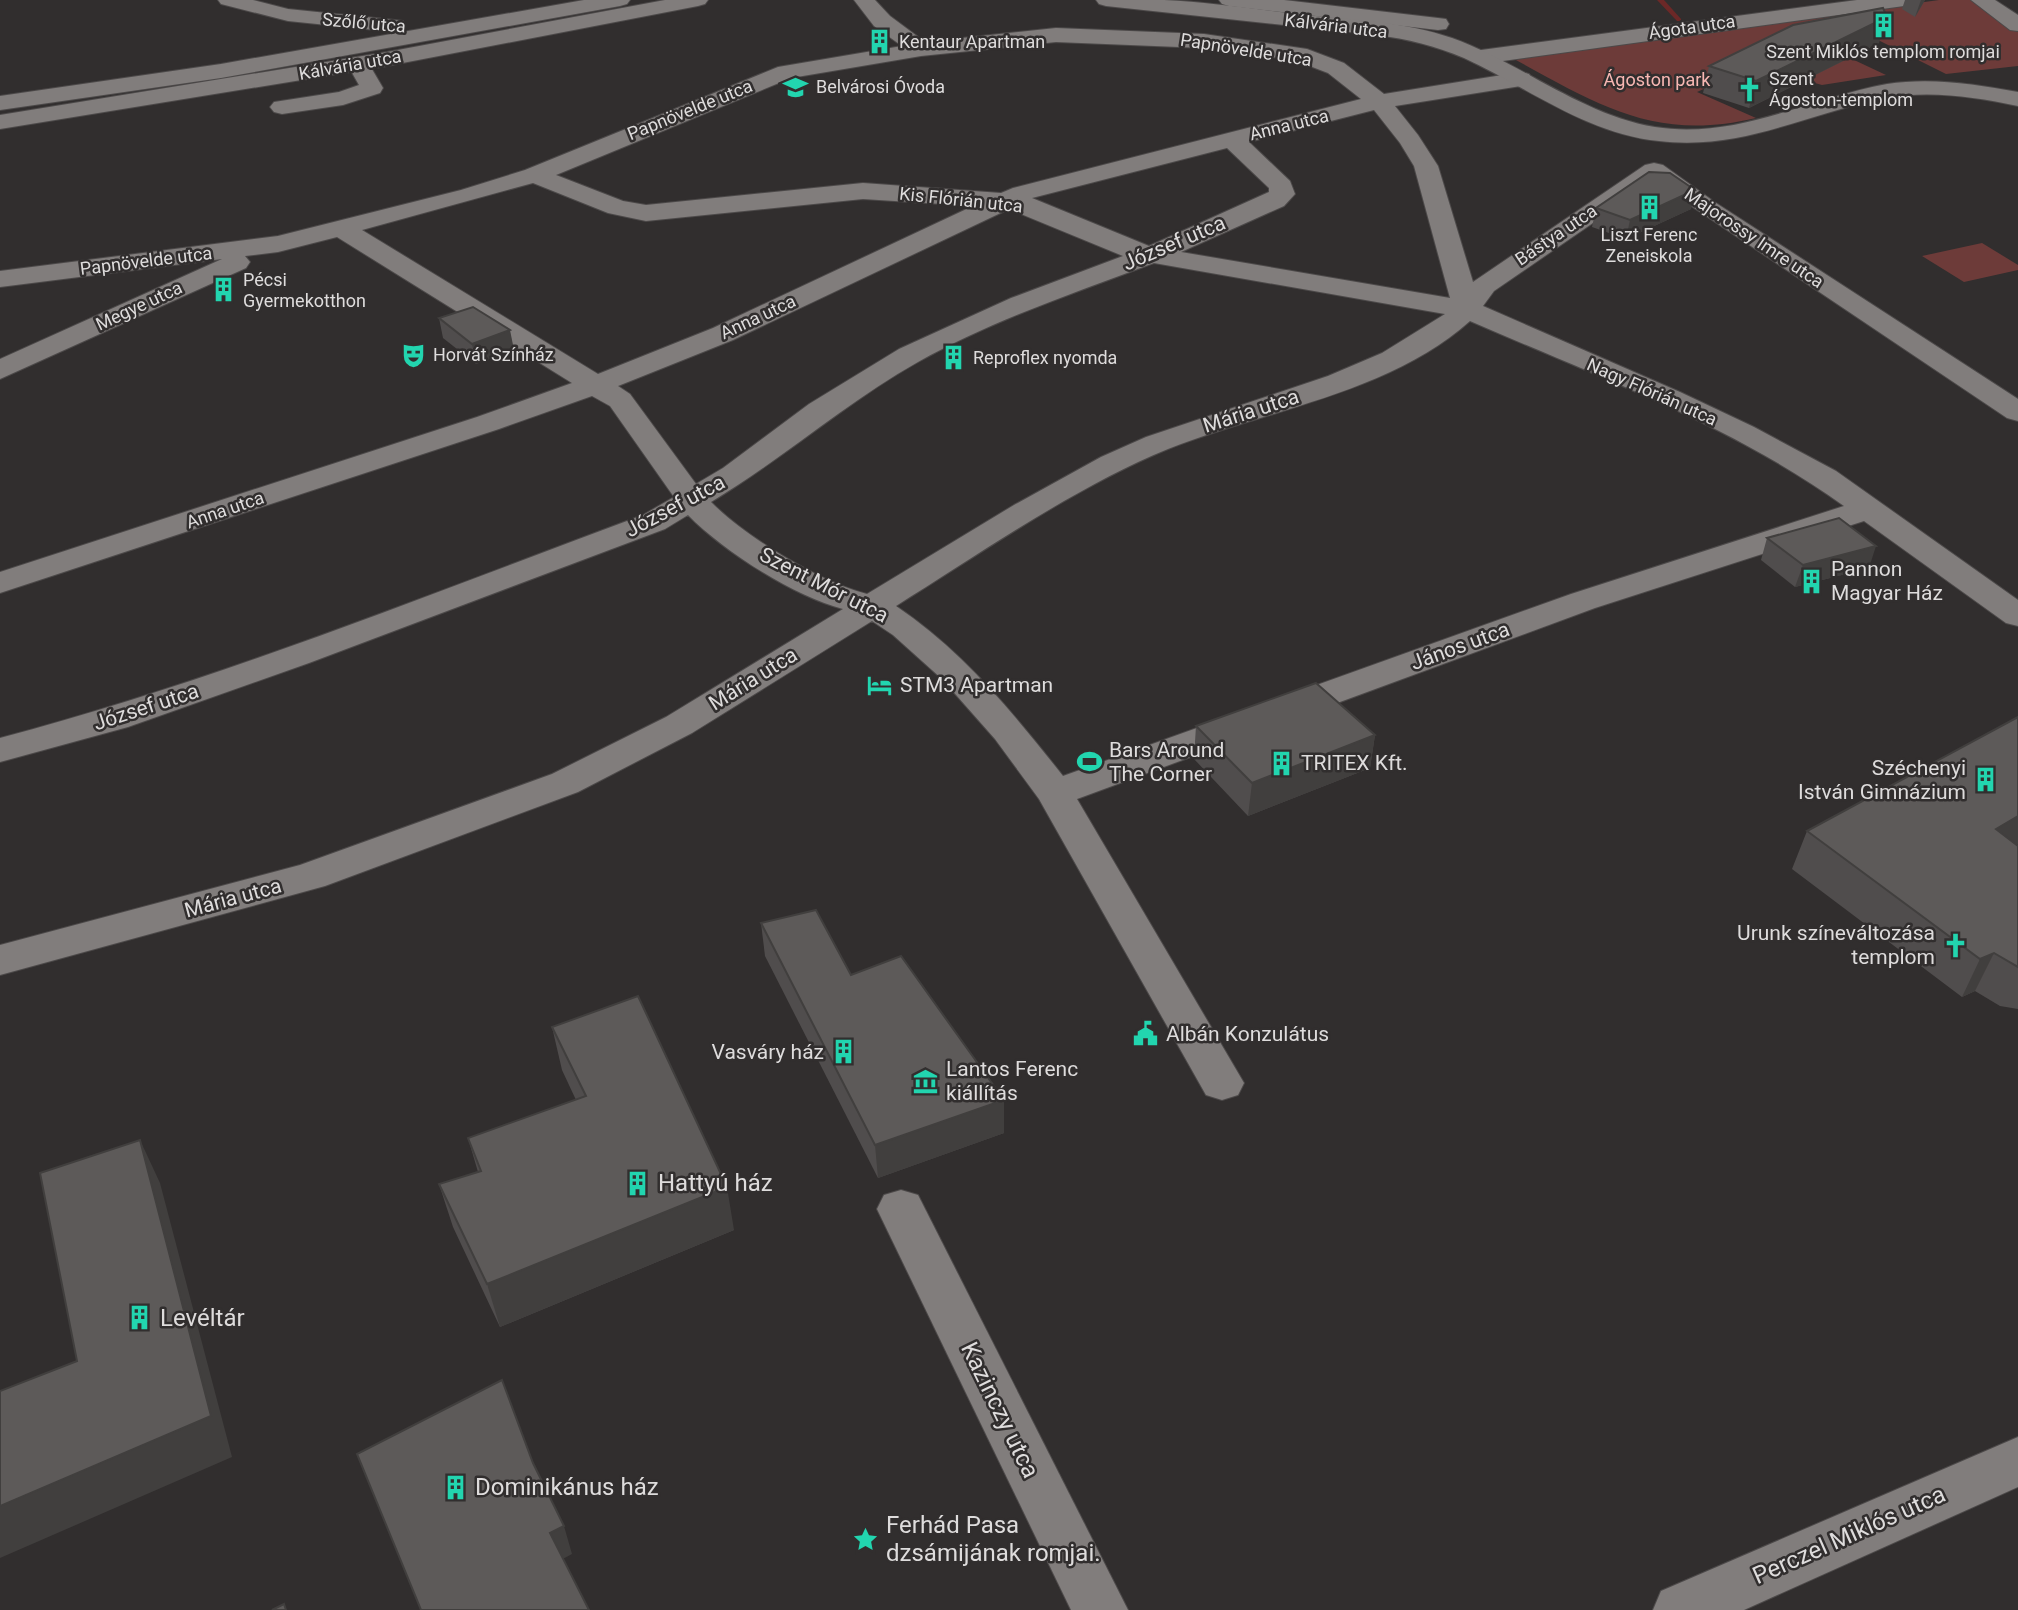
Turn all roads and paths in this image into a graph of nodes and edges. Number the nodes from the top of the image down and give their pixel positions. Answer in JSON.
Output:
{"nodes":[{"id":1,"x":228,"y":0,"type":"edge"},
{"id":2,"x":620,"y":0,"type":"edge"},
{"id":3,"x":698,"y":0,"type":"edge"},
{"id":4,"x":864,"y":0,"type":"edge"},
{"id":5,"x":1106,"y":0,"type":"edge"},
{"id":6,"x":1229,"y":0,"type":"edge"},
{"id":7,"x":1426,"y":0,"type":"edge"},
{"id":8,"x":1904,"y":0,"type":"edge"},
{"id":9,"x":1980,"y":0,"type":"edge"},
{"id":10,"x":276,"y":5,"type":"edge"},
{"id":11,"x":1342,"y":7,"type":"edge"},
{"id":12,"x":1668,"y":11,"type":"dead end"},
{"id":13,"x":445,"y":23,"type":"junction"},
{"id":14,"x":2018,"y":25,"type":"edge"},
{"id":15,"x":1683,"y":28,"type":"junction"},
{"id":16,"x":1439,"y":33,"type":"junction"},
{"id":17,"x":920,"y":49,"type":"junction"},
{"id":18,"x":1481,"y":57,"type":"junction"},
{"id":19,"x":358,"y":64,"type":"junction"},
{"id":20,"x":1521,"y":79,"type":"junction"},
{"id":21,"x":2018,"y":79,"type":"edge"},
{"id":22,"x":1923,"y":89,"type":"junction"},
{"id":23,"x":2018,"y":99,"type":"edge"},
{"id":24,"x":1379,"y":102,"type":"junction"},
{"id":25,"x":0,"y":103,"type":"edge"},
{"id":26,"x":282,"y":107,"type":"dead end"},
{"id":27,"x":0,"y":122,"type":"edge"},
{"id":28,"x":1655,"y":134,"type":"junction"},
{"id":29,"x":1233,"y":140,"type":"junction"},
{"id":30,"x":1654,"y":170,"type":"junction"},
{"id":31,"x":534,"y":175,"type":"junction"},
{"id":32,"x":1002,"y":201,"type":"junction"},
{"id":33,"x":342,"y":229,"type":"junction"},
{"id":34,"x":278,"y":244,"type":"junction"},
{"id":35,"x":1151,"y":254,"type":"junction"},
{"id":36,"x":0,"y":279,"type":"edge"},
{"id":37,"x":1467,"y":309,"type":"junction"},
{"id":38,"x":0,"y":370,"type":"edge"},
{"id":39,"x":596,"y":384,"type":"junction"},
{"id":40,"x":2018,"y":412,"type":"edge"},
{"id":41,"x":693,"y":502,"type":"junction"},
{"id":42,"x":1868,"y":509,"type":"junction"},
{"id":43,"x":0,"y":583,"type":"edge"},
{"id":44,"x":872,"y":606,"type":"junction"},
{"id":45,"x":2018,"y":616,"type":"edge"},
{"id":46,"x":0,"y":750,"type":"edge"},
{"id":47,"x":1055,"y":793,"type":"junction"},
{"id":48,"x":0,"y":960,"type":"edge"},
{"id":49,"x":1222,"y":1083,"type":"dead end"},
{"id":50,"x":901,"y":1209,"type":"dead end"},
{"id":51,"x":2018,"y":1461,"type":"edge"},
{"id":52,"x":1100,"y":1610,"type":"edge"},
{"id":53,"x":1681,"y":1610,"type":"edge"}],
"edges":[{"from":1,"to":10,"type":"street","name":"Szőlő utca"},
{"from":2,"to":13,"type":"street","name":"Kálvária utca"},
{"from":3,"to":19,"type":"street","name":"Kálvária utca"},
{"from":4,"to":17,"type":"street"},
{"from":5,"to":16,"type":"street","name":"Kálvária utca"},
{"from":6,"to":11,"type":"street","name":"Kálvária utca"},
{"from":7,"to":16,"type":"street"},
{"from":8,"to":15,"type":"street","name":"Ágota utca"},
{"from":9,"to":14,"type":"street"},
{"from":10,"to":13,"type":"street","name":"Szőlő utca"},
{"from":11,"to":16,"type":"street","name":"Kálvária utca"},
{"from":12,"to":15,"type":"street"},
{"from":13,"to":25,"type":"street","name":"Kálvária utca"},
{"from":15,"to":18,"type":"street","name":"Ágota utca"},
{"from":16,"to":18,"type":"street"},
{"from":17,"to":24,"type":"street","name":"Papnövelde utca"},
{"from":17,"to":31,"type":"street","name":"Papnövelde utca"},
{"from":18,"to":20,"type":"street"},
{"from":19,"to":26,"type":"street"},
{"from":19,"to":27,"type":"street","name":"Kálvária utca"},
{"from":20,"to":24,"type":"street","name":"Anna utca"},
{"from":20,"to":28,"type":"street"},
{"from":21,"to":22,"type":"street"},
{"from":22,"to":23,"type":"street"},
{"from":22,"to":28,"type":"street"},
{"from":24,"to":29,"type":"street","name":"Anna utca"},
{"from":24,"to":37,"type":"street"},
{"from":28,"to":30,"type":"street"},
{"from":29,"to":32,"type":"street","name":"Anna utca"},
{"from":29,"to":35,"type":"street","name":"József utca"},
{"from":30,"to":37,"type":"street","name":"Bástya utca"},
{"from":30,"to":40,"type":"street","name":"Majorossy Imre utca"},
{"from":31,"to":32,"type":"street","name":"Kis Flórián utca"},
{"from":31,"to":33,"type":"street","name":"Papnövelde utca"},
{"from":32,"to":35,"type":"street","name":"Kis Flórián utca"},
{"from":32,"to":39,"type":"street","name":"Anna utca"},
{"from":33,"to":34,"type":"street","name":"Papnövelde utca"},
{"from":33,"to":39,"type":"street","name":"Szent Mór utca"},
{"from":34,"to":36,"type":"street","name":"Papnövelde utca"},
{"from":34,"to":38,"type":"street","name":"Megye utca"},
{"from":35,"to":37,"type":"street","name":"Kis Flórián utca"},
{"from":35,"to":41,"type":"street","name":"József utca"},
{"from":37,"to":42,"type":"street","name":"Nagy Flórián utca"},
{"from":37,"to":44,"type":"street","name":"Mária utca"},
{"from":39,"to":41,"type":"street","name":"Szent Mór utca"},
{"from":39,"to":43,"type":"street","name":"Anna utca"},
{"from":41,"to":44,"type":"street","name":"Szent Mór utca"},
{"from":41,"to":46,"type":"street","name":"József utca"},
{"from":42,"to":45,"type":"street","name":"Nagy Flórián utca"},
{"from":42,"to":47,"type":"street","name":"János utca"},
{"from":44,"to":47,"type":"street","name":"Szent Mór utca"},
{"from":44,"to":48,"type":"street","name":"Mária utca"},
{"from":47,"to":49,"type":"street","name":"Szent Mór utca"},
{"from":50,"to":52,"type":"street","name":"Kazinczy utca"},
{"from":51,"to":53,"type":"street","name":"Perczel Miklós utca"}]}
